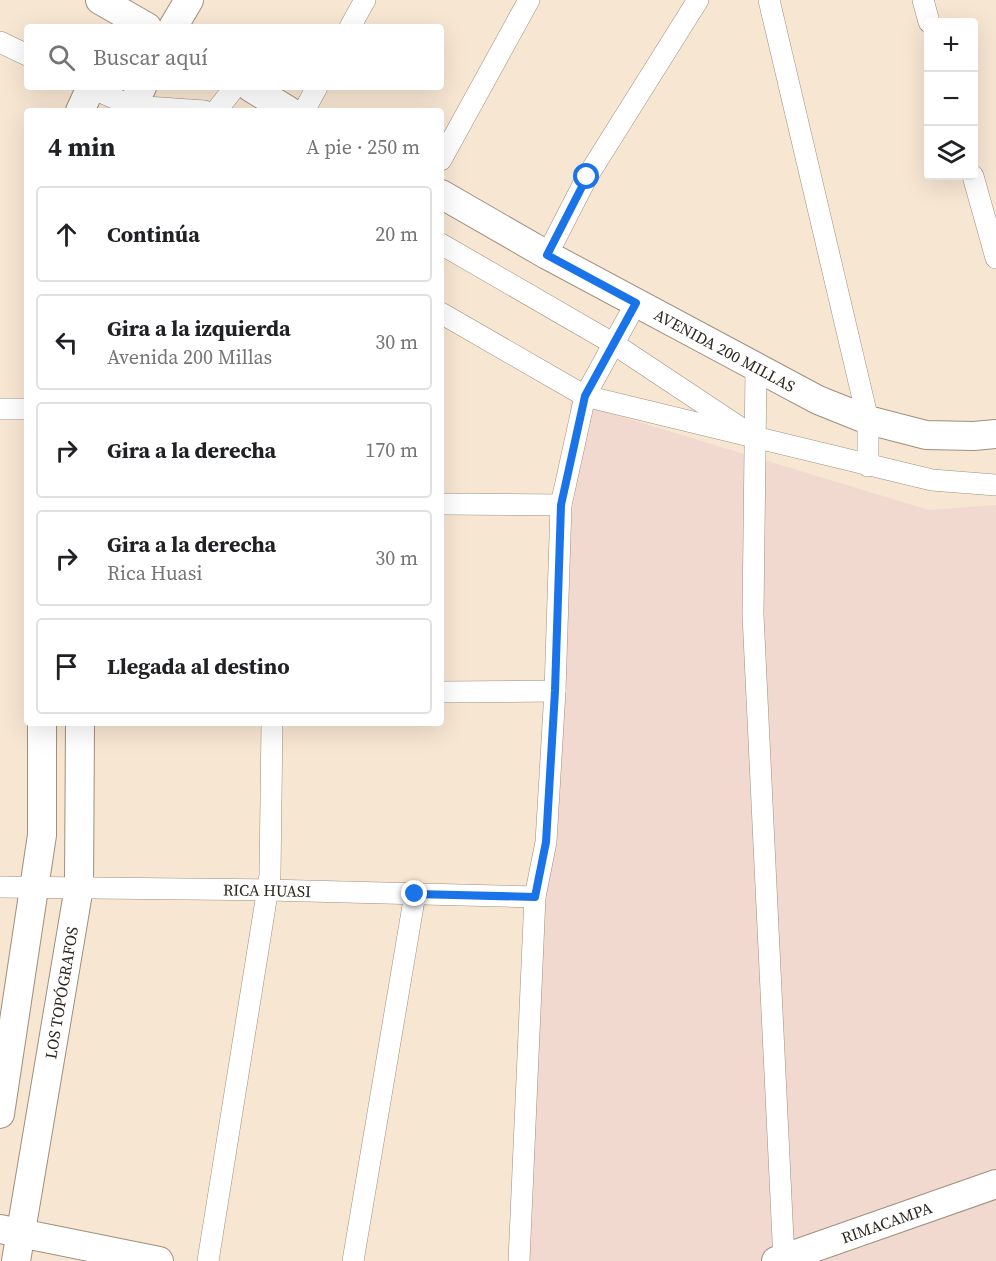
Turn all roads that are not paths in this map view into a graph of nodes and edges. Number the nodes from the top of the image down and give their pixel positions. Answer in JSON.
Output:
{"nodes":[{"id":1,"x":100,"y":0,"type":"edge"},
{"id":2,"x":189,"y":0,"type":"edge"},
{"id":3,"x":364,"y":0,"type":"edge"},
{"id":4,"x":529,"y":0,"type":"edge"},
{"id":5,"x":698,"y":0,"type":"edge"},
{"id":6,"x":769,"y":0,"type":"edge"},
{"id":7,"x":923,"y":0,"type":"edge"},
{"id":8,"x":138,"y":18,"type":"edge"},
{"id":9,"x":928,"y":18,"type":"edge"},
{"id":10,"x":175,"y":24,"type":"edge"},
{"id":11,"x":352,"y":24,"type":"edge"},
{"id":12,"x":0,"y":42,"type":"edge"},
{"id":13,"x":24,"y":54,"type":"edge"},
{"id":14,"x":89,"y":90,"type":"edge"},
{"id":15,"x":98,"y":90,"type":"edge"},
{"id":16,"x":233,"y":90,"type":"edge"},
{"id":17,"x":255,"y":90,"type":"edge"},
{"id":18,"x":315,"y":90,"type":"edge"},
{"id":19,"x":135,"y":104,"type":"edge"},
{"id":20,"x":81,"y":108,"type":"edge"},
{"id":21,"x":174,"y":108,"type":"edge"},
{"id":22,"x":218,"y":108,"type":"edge"},
{"id":23,"x":284,"y":108,"type":"edge"},
{"id":24,"x":306,"y":108,"type":"edge"},
{"id":25,"x":444,"y":155,"type":"edge"},
{"id":26,"x":974,"y":180,"type":"edge"},
{"id":27,"x":444,"y":196,"type":"edge"},
{"id":28,"x":444,"y":246,"type":"edge"},
{"id":29,"x":547,"y":255,"type":"junction"},
{"id":30,"x":996,"y":258,"type":"edge"},
{"id":31,"x":636,"y":303,"type":"junction"},
{"id":32,"x":444,"y":315,"type":"edge"},
{"id":33,"x":614,"y":344,"type":"junction"},
{"id":34,"x":756,"y":369,"type":"junction"},
{"id":35,"x":585,"y":396,"type":"junction"},
{"id":36,"x":24,"y":409,"type":"edge"},
{"id":37,"x":0,"y":410,"type":"edge"},
{"id":38,"x":868,"y":420,"type":"junction"},
{"id":39,"x":754,"y":438,"type":"junction"},
{"id":40,"x":989,"y":439,"type":"edge"},
{"id":41,"x":868,"y":466,"type":"junction"},
{"id":42,"x":996,"y":485,"type":"edge"},
{"id":43,"x":444,"y":504,"type":"edge"},
{"id":44,"x":561,"y":505,"type":"junction"},
{"id":45,"x":555,"y":691,"type":"junction"},
{"id":46,"x":444,"y":692,"type":"edge"},
{"id":47,"x":42,"y":726,"type":"edge"},
{"id":48,"x":80,"y":726,"type":"edge"},
{"id":49,"x":272,"y":726,"type":"edge"},
{"id":50,"x":34,"y":886,"type":"junction"},
{"id":51,"x":0,"y":887,"type":"edge"},
{"id":52,"x":79,"y":887,"type":"junction"},
{"id":53,"x":268,"y":890,"type":"junction"},
{"id":54,"x":415,"y":894,"type":"junction"},
{"id":55,"x":535,"y":897,"type":"junction"},
{"id":56,"x":0,"y":1114,"type":"edge"},
{"id":57,"x":996,"y":1184,"type":"edge"},
{"id":58,"x":11,"y":1231,"type":"edge"},
{"id":59,"x":782,"y":1260,"type":"edge"},
{"id":60,"x":16,"y":1261,"type":"edge"},
{"id":61,"x":159,"y":1261,"type":"edge"},
{"id":62,"x":208,"y":1261,"type":"edge"},
{"id":63,"x":353,"y":1261,"type":"edge"},
{"id":64,"x":519,"y":1261,"type":"edge"}],
"edges":[{"from":1,"to":8,"type":"main road"},
{"from":2,"to":10,"type":"main road"},
{"from":3,"to":11,"type":"street"},
{"from":4,"to":25,"type":"street"},
{"from":5,"to":29,"type":"street"},
{"from":6,"to":38,"type":"street"},
{"from":7,"to":9,"type":"street"},
{"from":12,"to":13,"type":"street"},
{"from":14,"to":20,"type":"main road"},
{"from":15,"to":19,"type":"street"},
{"from":16,"to":22,"type":"street"},
{"from":17,"to":23,"type":"main road"},
{"from":18,"to":24,"type":"street"},
{"from":19,"to":21,"type":"street"},
{"from":26,"to":30,"type":"street"},
{"from":27,"to":29,"type":"main road","name":"AVENIDA 200 MILLAS"},
{"from":28,"to":33,"type":"street"},
{"from":29,"to":31,"type":"main road","name":"AVENIDA 200 MILLAS"},
{"from":31,"to":33,"type":"street"},
{"from":31,"to":34,"type":"main road","name":"AVENIDA 200 MILLAS"},
{"from":32,"to":35,"type":"street"},
{"from":33,"to":35,"type":"street"},
{"from":33,"to":39,"type":"street"},
{"from":34,"to":38,"type":"main road","name":"AVENIDA 200 MILLAS"},
{"from":34,"to":39,"type":"street"},
{"from":35,"to":39,"type":"street"},
{"from":35,"to":44,"type":"street"},
{"from":36,"to":37,"type":"street"},
{"from":38,"to":40,"type":"main road","name":"AVENIDA 200 MILLAS"},
{"from":38,"to":41,"type":"street"},
{"from":39,"to":41,"type":"street"},
{"from":39,"to":59,"type":"street"},
{"from":41,"to":42,"type":"street"},
{"from":43,"to":44,"type":"street"},
{"from":44,"to":45,"type":"street"},
{"from":45,"to":46,"type":"street"},
{"from":45,"to":55,"type":"street"},
{"from":47,"to":50,"type":"main road"},
{"from":48,"to":52,"type":"main road","name":"LOS TOPÓGRAFOS"},
{"from":49,"to":53,"type":"street"},
{"from":50,"to":51,"type":"street","name":"RICA HUASI"},
{"from":50,"to":52,"type":"street","name":"RICA HUASI"},
{"from":50,"to":56,"type":"main road"},
{"from":52,"to":53,"type":"street","name":"RICA HUASI"},
{"from":52,"to":58,"type":"main road","name":"LOS TOPÓGRAFOS"},
{"from":53,"to":54,"type":"street","name":"RICA HUASI"},
{"from":53,"to":62,"type":"street"},
{"from":54,"to":55,"type":"street","name":"RICA HUASI"},
{"from":54,"to":63,"type":"street"},
{"from":55,"to":64,"type":"street"},
{"from":57,"to":59,"type":"main road","name":"RIMACAMPA"},
{"from":58,"to":60,"type":"main road","name":"LOS TOPÓGRAFOS"},
{"from":58,"to":61,"type":"main road"}]}
